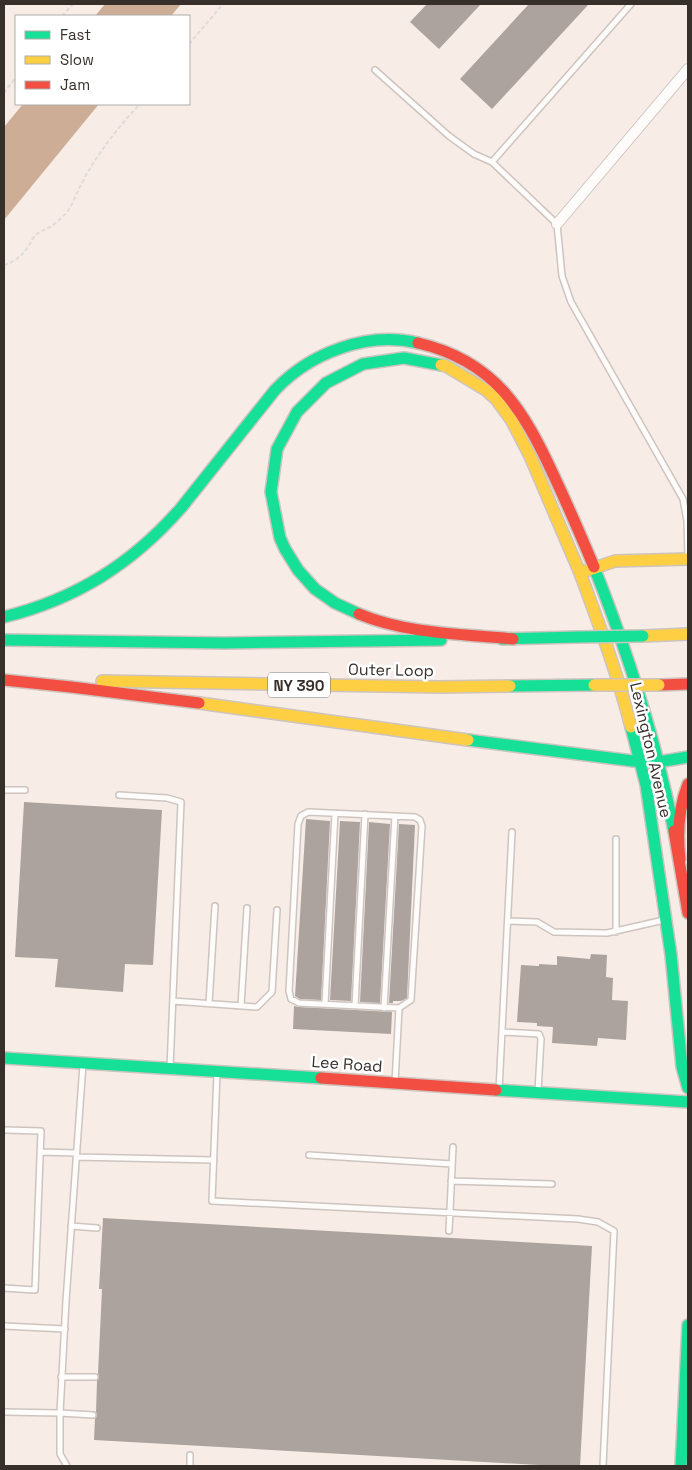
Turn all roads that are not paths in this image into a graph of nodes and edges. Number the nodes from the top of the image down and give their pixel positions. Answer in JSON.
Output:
{"nodes":[{"id":1,"x":631,"y":4,"type":"edge"},
{"id":2,"x":688,"y":69,"type":"edge"},
{"id":3,"x":375,"y":70,"type":"dead end"},
{"id":4,"x":492,"y":162,"type":"junction"},
{"id":5,"x":557,"y":224,"type":"junction"},
{"id":6,"x":688,"y":558,"type":"edge"},
{"id":7,"x":594,"y":567,"type":"junction"},
{"id":8,"x":580,"y":573,"type":"junction"},
{"id":9,"x":4,"y":617,"type":"edge"},
{"id":10,"x":688,"y":634,"type":"edge"},
{"id":11,"x":512,"y":639,"type":"junction"},
{"id":12,"x":4,"y":640,"type":"edge"},
{"id":13,"x":4,"y":679,"type":"edge"},
{"id":14,"x":688,"y":684,"type":"edge"},
{"id":15,"x":688,"y":758,"type":"edge"},
{"id":16,"x":641,"y":762,"type":"junction"},
{"id":17,"x":658,"y":762,"type":"junction"},
{"id":18,"x":688,"y":784,"type":"edge"},
{"id":19,"x":4,"y":790,"type":"edge"},
{"id":20,"x":25,"y":790,"type":"dead end"},
{"id":21,"x":119,"y":795,"type":"dead end"},
{"id":22,"x":335,"y":813,"type":"junction"},
{"id":23,"x":365,"y":814,"type":"junction"},
{"id":24,"x":395,"y":816,"type":"junction"},
{"id":25,"x":512,"y":832,"type":"dead end"},
{"id":26,"x":616,"y":839,"type":"dead end"},
{"id":27,"x":680,"y":859,"type":"junction"},
{"id":28,"x":215,"y":906,"type":"dead end"},
{"id":29,"x":247,"y":908,"type":"dead end"},
{"id":30,"x":277,"y":910,"type":"dead end"},
{"id":31,"x":688,"y":913,"type":"edge"},
{"id":32,"x":667,"y":920,"type":"junction"},
{"id":33,"x":508,"y":921,"type":"junction"},
{"id":34,"x":616,"y":932,"type":"junction"},
{"id":35,"x":173,"y":1001,"type":"junction"},
{"id":36,"x":210,"y":1004,"type":"junction"},
{"id":37,"x":325,"y":1004,"type":"junction"},
{"id":38,"x":241,"y":1006,"type":"junction"},
{"id":39,"x":355,"y":1006,"type":"junction"},
{"id":40,"x":384,"y":1008,"type":"junction"},
{"id":41,"x":399,"y":1008,"type":"junction"},
{"id":42,"x":502,"y":1032,"type":"junction"},
{"id":43,"x":4,"y":1058,"type":"edge"},
{"id":44,"x":83,"y":1064,"type":"junction"},
{"id":45,"x":170,"y":1069,"type":"junction"},
{"id":46,"x":217,"y":1072,"type":"junction"},
{"id":47,"x":395,"y":1084,"type":"junction"},
{"id":48,"x":688,"y":1088,"type":"edge"},
{"id":49,"x":499,"y":1090,"type":"junction"},
{"id":50,"x":538,"y":1093,"type":"junction"},
{"id":51,"x":688,"y":1102,"type":"edge"},
{"id":52,"x":4,"y":1130,"type":"edge"},
{"id":53,"x":454,"y":1147,"type":"dead end"},
{"id":54,"x":41,"y":1152,"type":"junction"},
{"id":55,"x":76,"y":1155,"type":"junction"},
{"id":56,"x":309,"y":1155,"type":"dead end"},
{"id":57,"x":214,"y":1160,"type":"junction"},
{"id":58,"x":452,"y":1164,"type":"junction"},
{"id":59,"x":451,"y":1181,"type":"junction"},
{"id":60,"x":552,"y":1184,"type":"dead end"},
{"id":61,"x":449,"y":1213,"type":"junction"},
{"id":62,"x":71,"y":1226,"type":"junction"},
{"id":63,"x":97,"y":1228,"type":"dead end"},
{"id":64,"x":450,"y":1231,"type":"dead end"},
{"id":65,"x":4,"y":1288,"type":"edge"},
{"id":66,"x":688,"y":1325,"type":"edge"},
{"id":67,"x":4,"y":1326,"type":"edge"},
{"id":68,"x":65,"y":1329,"type":"junction"},
{"id":69,"x":61,"y":1377,"type":"junction"},
{"id":70,"x":95,"y":1378,"type":"dead end"},
{"id":71,"x":4,"y":1412,"type":"edge"},
{"id":72,"x":60,"y":1413,"type":"junction"},
{"id":73,"x":93,"y":1415,"type":"dead end"},
{"id":74,"x":190,"y":1454,"type":"dead end"},
{"id":75,"x":67,"y":1466,"type":"edge"},
{"id":76,"x":190,"y":1466,"type":"edge"},
{"id":77,"x":603,"y":1466,"type":"edge"},
{"id":78,"x":681,"y":1466,"type":"edge"}],
"edges":[{"from":1,"to":4,"type":"lane"},
{"from":2,"to":5,"type":"street"},
{"from":3,"to":4,"type":"lane"},
{"from":4,"to":5,"type":"lane"},
{"from":5,"to":6,"type":"lane"},
{"from":6,"to":7,"type":"main road"},
{"from":7,"to":8,"type":"main road"},
{"from":7,"to":9,"type":"main road","name":"Lexington Avenue"},
{"from":7,"to":17,"type":"main road","name":"Lexington Avenue"},
{"from":8,"to":11,"type":"main road","name":"Lexington Avenue"},
{"from":8,"to":16,"type":"main road","name":"Lexington Avenue"},
{"from":10,"to":11,"type":"main road","name":"Outer Loop","bridge":true},
{"from":11,"to":12,"type":"main road","name":"Outer Loop"},
{"from":13,"to":14,"type":"main road","name":"Outer Loop","number":"NY 390","bridge":true},
{"from":13,"to":16,"type":"main road"},
{"from":15,"to":17,"type":"main road"},
{"from":16,"to":17,"type":"main road"},
{"from":16,"to":32,"type":"main road","name":"Lexington Avenue"},
{"from":17,"to":27,"type":"main road","name":"Lexington Avenue"},
{"from":18,"to":27,"type":"main road"},
{"from":19,"to":20,"type":"lane"},
{"from":21,"to":35,"type":"lane"},
{"from":22,"to":23,"type":"lane"},
{"from":22,"to":37,"type":"lane"},
{"from":22,"to":37,"type":"lane"},
{"from":23,"to":24,"type":"lane"},
{"from":23,"to":39,"type":"lane"},
{"from":24,"to":40,"type":"lane"},
{"from":24,"to":41,"type":"lane"},
{"from":25,"to":33,"type":"lane"},
{"from":26,"to":34,"type":"lane"},
{"from":27,"to":31,"type":"main road","name":"Lexington Avenue"},
{"from":28,"to":36,"type":"lane"},
{"from":29,"to":38,"type":"lane"},
{"from":30,"to":38,"type":"lane"},
{"from":32,"to":34,"type":"lane"},
{"from":32,"to":48,"type":"main road","name":"Lexington Avenue"},
{"from":33,"to":34,"type":"lane"},
{"from":33,"to":42,"type":"lane"},
{"from":35,"to":36,"type":"lane"},
{"from":35,"to":45,"type":"lane"},
{"from":36,"to":38,"type":"lane"},
{"from":37,"to":39,"type":"lane"},
{"from":39,"to":40,"type":"lane"},
{"from":40,"to":41,"type":"lane"},
{"from":41,"to":47,"type":"lane"},
{"from":42,"to":49,"type":"lane"},
{"from":42,"to":50,"type":"lane"},
{"from":43,"to":44,"type":"main road","name":"Lee Road"},
{"from":44,"to":45,"type":"main road","name":"Lee Road"},
{"from":44,"to":55,"type":"lane"},
{"from":45,"to":46,"type":"main road","name":"Lee Road"},
{"from":46,"to":47,"type":"main road","name":"Lee Road"},
{"from":46,"to":57,"type":"lane"},
{"from":47,"to":49,"type":"main road","name":"Lee Road"},
{"from":49,"to":50,"type":"main road","name":"Lee Road"},
{"from":50,"to":51,"type":"main road","name":"Lee Road"},
{"from":52,"to":54,"type":"lane"},
{"from":53,"to":58,"type":"lane"},
{"from":54,"to":55,"type":"lane"},
{"from":54,"to":65,"type":"lane"},
{"from":55,"to":57,"type":"lane"},
{"from":55,"to":62,"type":"lane"},
{"from":56,"to":58,"type":"lane"},
{"from":57,"to":61,"type":"lane"},
{"from":58,"to":59,"type":"lane"},
{"from":59,"to":60,"type":"lane"},
{"from":59,"to":61,"type":"lane"},
{"from":61,"to":64,"type":"lane"},
{"from":61,"to":77,"type":"lane"},
{"from":62,"to":63,"type":"lane"},
{"from":62,"to":68,"type":"lane"},
{"from":66,"to":78,"type":"main road"},
{"from":67,"to":68,"type":"lane"},
{"from":68,"to":69,"type":"lane"},
{"from":69,"to":70,"type":"lane"},
{"from":69,"to":72,"type":"lane"},
{"from":71,"to":72,"type":"lane"},
{"from":72,"to":73,"type":"lane"},
{"from":72,"to":75,"type":"lane"},
{"from":74,"to":76,"type":"lane"}]}
